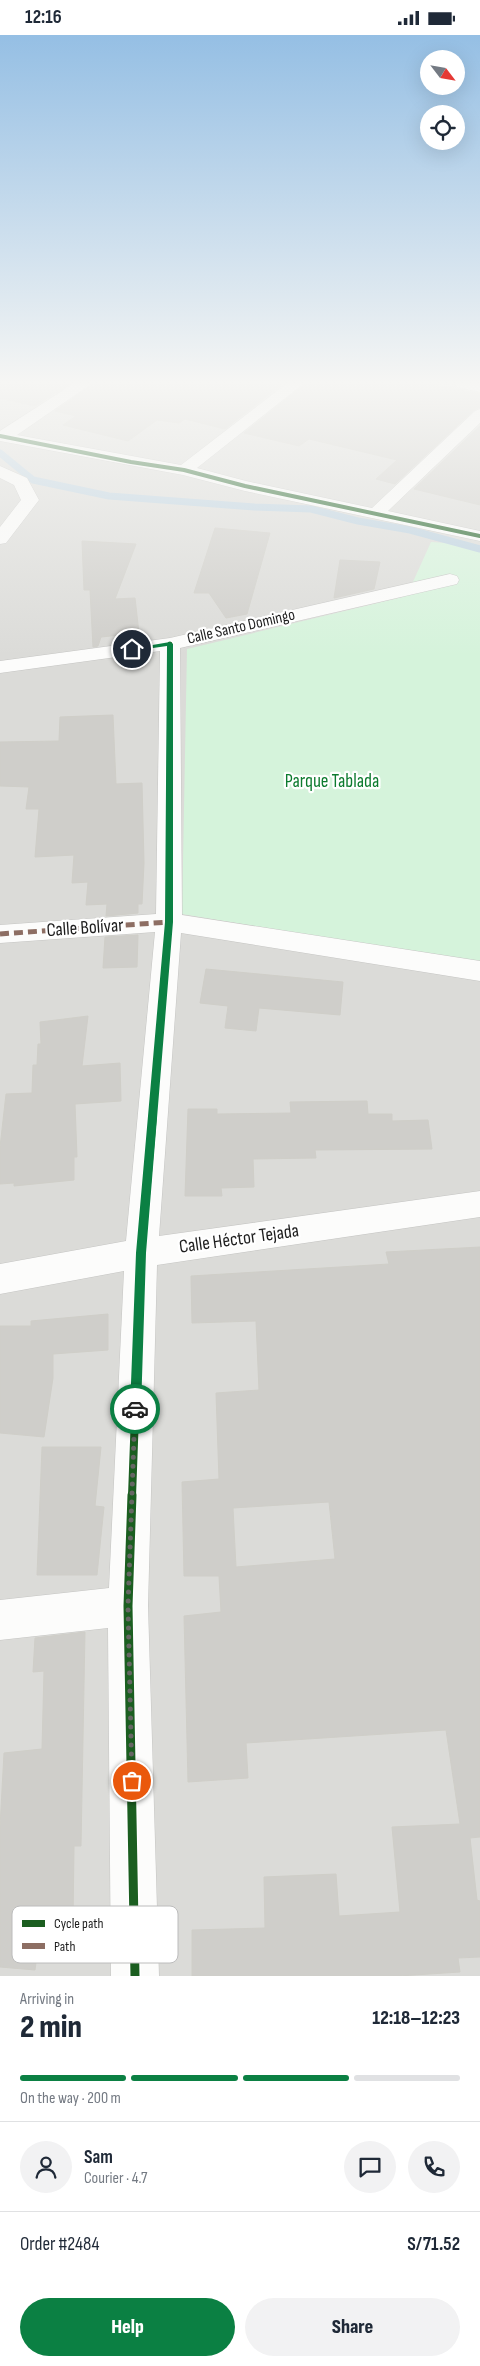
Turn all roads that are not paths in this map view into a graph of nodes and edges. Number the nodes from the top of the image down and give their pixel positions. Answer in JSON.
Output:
{"nodes":[{"id":1,"x":7,"y":475,"type":"edge"},
{"id":2,"x":201,"y":475,"type":"edge"},
{"id":3,"x":416,"y":475,"type":"edge"},
{"id":4,"x":376,"y":513,"type":"junction"},
{"id":5,"x":480,"y":536,"type":"edge"},
{"id":6,"x":0,"y":539,"type":"edge"},
{"id":7,"x":450,"y":580,"type":"dead end"},
{"id":8,"x":170,"y":644,"type":"junction"},
{"id":9,"x":0,"y":667,"type":"edge"},
{"id":10,"x":169,"y":922,"type":"junction"},
{"id":11,"x":0,"y":933,"type":"edge"},
{"id":12,"x":480,"y":971,"type":"edge"},
{"id":13,"x":480,"y":1205,"type":"edge"},
{"id":14,"x":141,"y":1253,"type":"junction"},
{"id":15,"x":0,"y":1279,"type":"edge"},
{"id":16,"x":128,"y":1606,"type":"junction"},
{"id":17,"x":0,"y":1620,"type":"edge"},
{"id":18,"x":134,"y":1906,"type":"edge"},
{"id":19,"x":135,"y":1963,"type":"edge"},
{"id":20,"x":135,"y":1976,"type":"edge"}],
"edges":[{"from":1,"to":6,"type":"street"},
{"from":2,"to":4,"type":"street"},
{"from":3,"to":4,"type":"street"},
{"from":4,"to":5,"type":"street"},
{"from":7,"to":8,"type":"street","name":"Calle Santo Domingo"},
{"from":8,"to":9,"type":"street","name":"Calle Santo Domingo"},
{"from":8,"to":10,"type":"street"},
{"from":10,"to":11,"type":"street","name":"Calle Bolívar"},
{"from":10,"to":12,"type":"street","name":"Calle Bolívar"},
{"from":10,"to":14,"type":"street"},
{"from":13,"to":14,"type":"street","name":"Calle Héctor Tejada"},
{"from":14,"to":15,"type":"street","name":"Calle Héctor Tejada"},
{"from":14,"to":16,"type":"street"},
{"from":16,"to":17,"type":"street"},
{"from":16,"to":18,"type":"street"},
{"from":19,"to":20,"type":"street"}]}
